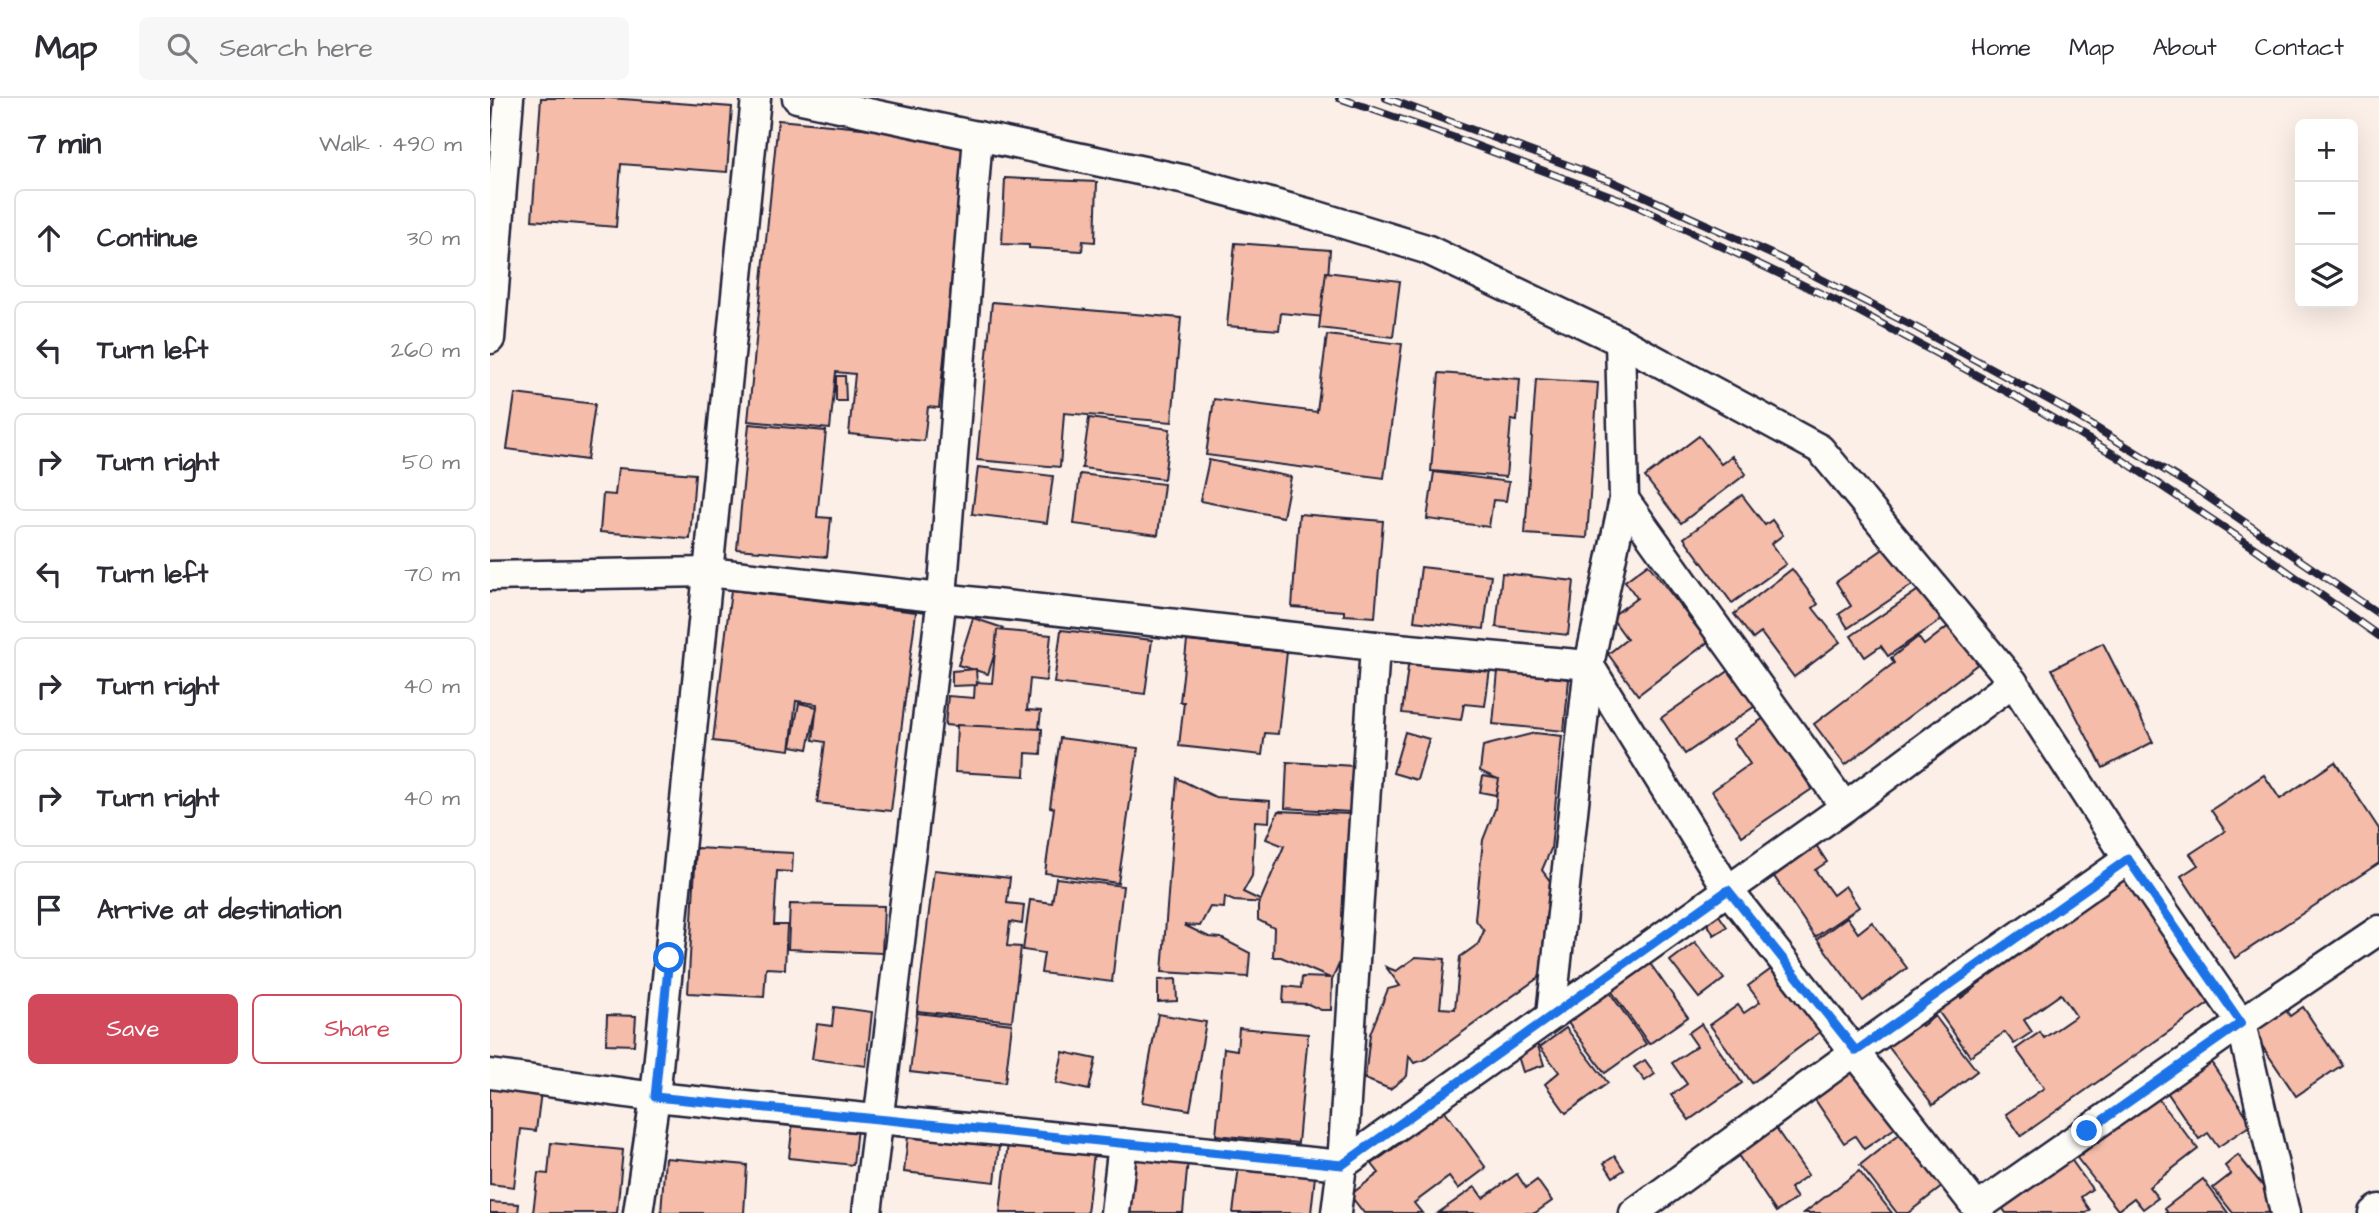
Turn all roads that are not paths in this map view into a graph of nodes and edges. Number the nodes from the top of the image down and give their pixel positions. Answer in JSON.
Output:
{"nodes":[{"id":1,"x":509,"y":98,"type":"edge"},
{"id":2,"x":756,"y":98,"type":"edge"},
{"id":3,"x":797,"y":98,"type":"edge"},
{"id":4,"x":978,"y":136,"type":"junction"},
{"id":5,"x":490,"y":339,"type":"edge"},
{"id":6,"x":1620,"y":341,"type":"junction"},
{"id":7,"x":1624,"y":499,"type":"junction"},
{"id":8,"x":708,"y":572,"type":"junction"},
{"id":9,"x":490,"y":576,"type":"edge"},
{"id":10,"x":942,"y":597,"type":"junction"},
{"id":11,"x":1375,"y":646,"type":"junction"},
{"id":12,"x":1589,"y":665,"type":"junction"},
{"id":13,"x":2012,"y":682,"type":"junction"},
{"id":14,"x":1845,"y":807,"type":"junction"},
{"id":15,"x":2128,"y":859,"type":"junction"},
{"id":16,"x":1728,"y":890,"type":"junction"},
{"id":17,"x":2379,"y":930,"type":"edge"},
{"id":18,"x":1551,"y":1016,"type":"junction"},
{"id":19,"x":2241,"y":1023,"type":"junction"},
{"id":20,"x":1856,"y":1051,"type":"junction"},
{"id":21,"x":490,"y":1074,"type":"edge"},
{"id":22,"x":655,"y":1097,"type":"junction"},
{"id":23,"x":877,"y":1118,"type":"junction"},
{"id":24,"x":1123,"y":1143,"type":"junction"},
{"id":25,"x":1342,"y":1165,"type":"junction"},
{"id":26,"x":2379,"y":1209,"type":"edge"},
{"id":27,"x":1976,"y":1211,"type":"edge"},
{"id":28,"x":638,"y":1213,"type":"edge"},
{"id":29,"x":867,"y":1213,"type":"edge"},
{"id":30,"x":1115,"y":1213,"type":"edge"},
{"id":31,"x":1336,"y":1213,"type":"edge"},
{"id":32,"x":1634,"y":1213,"type":"edge"},
{"id":33,"x":2285,"y":1213,"type":"edge"},
{"id":34,"x":2374,"y":1213,"type":"edge"}],
"edges":[{"from":1,"to":5,"type":"street"},
{"from":2,"to":8,"type":"street"},
{"from":3,"to":4,"type":"street"},
{"from":4,"to":6,"type":"street"},
{"from":4,"to":10,"type":"street"},
{"from":6,"to":7,"type":"street"},
{"from":6,"to":13,"type":"street"},
{"from":7,"to":12,"type":"street"},
{"from":7,"to":14,"type":"street"},
{"from":8,"to":9,"type":"street"},
{"from":8,"to":10,"type":"street"},
{"from":8,"to":22,"type":"street"},
{"from":10,"to":11,"type":"street"},
{"from":10,"to":23,"type":"street"},
{"from":11,"to":12,"type":"street"},
{"from":11,"to":25,"type":"street"},
{"from":12,"to":16,"type":"street"},
{"from":12,"to":18,"type":"street"},
{"from":13,"to":14,"type":"street"},
{"from":13,"to":15,"type":"street"},
{"from":14,"to":16,"type":"street"},
{"from":15,"to":19,"type":"street"},
{"from":15,"to":20,"type":"street"},
{"from":16,"to":18,"type":"street"},
{"from":16,"to":20,"type":"street"},
{"from":17,"to":19,"type":"street"},
{"from":18,"to":25,"type":"street"},
{"from":19,"to":27,"type":"street"},
{"from":19,"to":33,"type":"street"},
{"from":20,"to":27,"type":"street"},
{"from":20,"to":32,"type":"street"},
{"from":21,"to":22,"type":"street"},
{"from":22,"to":23,"type":"street"},
{"from":22,"to":28,"type":"street"},
{"from":23,"to":24,"type":"street"},
{"from":23,"to":29,"type":"street"},
{"from":24,"to":25,"type":"street"},
{"from":24,"to":30,"type":"street"},
{"from":25,"to":31,"type":"street"},
{"from":26,"to":34,"type":"street"}]}
